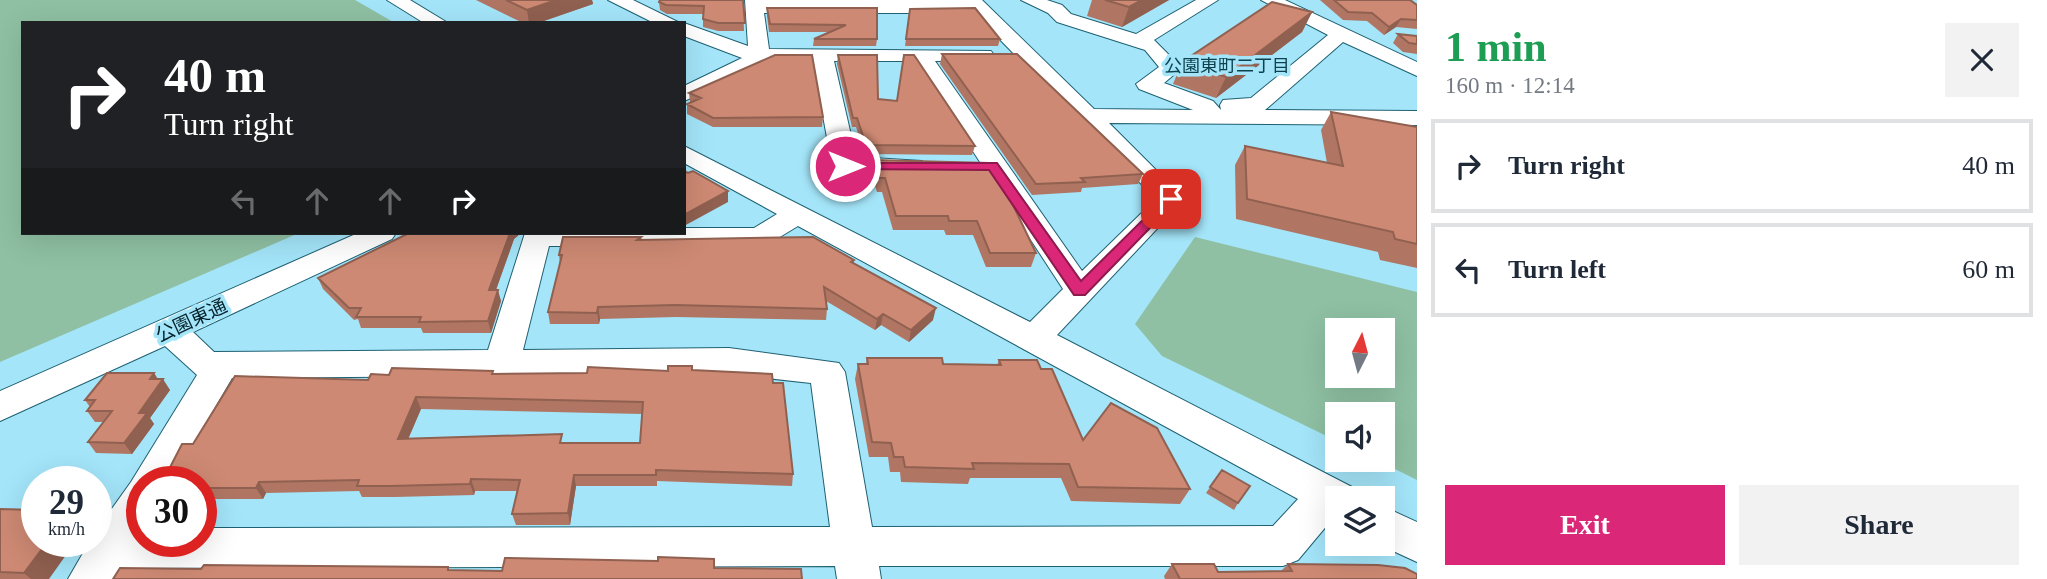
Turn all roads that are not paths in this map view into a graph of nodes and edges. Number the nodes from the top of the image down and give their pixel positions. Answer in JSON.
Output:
{"nodes":[{"id":1,"x":396,"y":0,"type":"edge"},
{"id":2,"x":1209,"y":0,"type":"edge"},
{"id":3,"x":1270,"y":0,"type":"edge"},
{"id":4,"x":1039,"y":1,"type":"edge"},
{"id":5,"x":755,"y":3,"type":"edge"},
{"id":6,"x":976,"y":4,"type":"edge"},
{"id":7,"x":614,"y":5,"type":"edge"},
{"id":8,"x":644,"y":12,"type":"edge"},
{"id":9,"x":435,"y":21,"type":"edge"},
{"id":10,"x":666,"y":21,"type":"edge"},
{"id":11,"x":686,"y":30,"type":"edge"},
{"id":12,"x":1341,"y":34,"type":"junction"},
{"id":13,"x":1139,"y":41,"type":"junction"},
{"id":14,"x":686,"y":44,"type":"edge"},
{"id":15,"x":759,"y":54,"type":"junction"},
{"id":16,"x":920,"y":55,"type":"junction"},
{"id":17,"x":1028,"y":55,"type":"junction"},
{"id":18,"x":822,"y":56,"type":"junction"},
{"id":19,"x":716,"y":57,"type":"dead end"},
{"id":20,"x":1417,"y":70,"type":"edge"},
{"id":21,"x":686,"y":93,"type":"edge"},
{"id":22,"x":1210,"y":112,"type":"junction"},
{"id":23,"x":1088,"y":116,"type":"junction"},
{"id":24,"x":1417,"y":118,"type":"edge"},
{"id":25,"x":686,"y":154,"type":"edge"},
{"id":26,"x":939,"y":166,"type":"edge"},
{"id":27,"x":966,"y":166,"type":"edge"},
{"id":28,"x":992,"y":166,"type":"junction"},
{"id":29,"x":799,"y":213,"type":"junction"},
{"id":30,"x":378,"y":235,"type":"edge"},
{"id":31,"x":1080,"y":291,"type":"junction"},
{"id":32,"x":170,"y":330,"type":"junction"},
{"id":33,"x":1033,"y":339,"type":"junction"},
{"id":34,"x":502,"y":362,"type":"junction"},
{"id":35,"x":222,"y":365,"type":"junction"},
{"id":36,"x":0,"y":407,"type":"edge"},
{"id":37,"x":160,"y":466,"type":"edge"},
{"id":38,"x":1325,"y":494,"type":"edge"},
{"id":39,"x":1325,"y":505,"type":"edge"},
{"id":40,"x":126,"y":522,"type":"edge"},
{"id":41,"x":1395,"y":532,"type":"edge"},
{"id":42,"x":1417,"y":543,"type":"edge"},
{"id":43,"x":100,"y":563,"type":"edge"},
{"id":44,"x":856,"y":563,"type":"edge"}],
"edges":[{"from":1,"to":9,"type":"street"},
{"from":2,"to":13,"type":"street"},
{"from":3,"to":12,"type":"street"},
{"from":4,"to":13,"type":"street"},
{"from":5,"to":6,"type":"street"},
{"from":5,"to":15,"type":"street"},
{"from":6,"to":17,"type":"street"},
{"from":7,"to":8,"type":"street"},
{"from":8,"to":10,"type":"street"},
{"from":11,"to":15,"type":"street"},
{"from":12,"to":20,"type":"street"},
{"from":12,"to":22,"type":"street"},
{"from":13,"to":22,"type":"street"},
{"from":14,"to":19,"type":"street"},
{"from":15,"to":18,"type":"street"},
{"from":15,"to":21,"type":"street"},
{"from":16,"to":17,"type":"street"},
{"from":16,"to":18,"type":"street"},
{"from":16,"to":28,"type":"street"},
{"from":17,"to":23,"type":"street"},
{"from":18,"to":26,"type":"street"},
{"from":22,"to":23,"type":"street"},
{"from":22,"to":24,"type":"street"},
{"from":23,"to":31,"type":"street"},
{"from":25,"to":29,"type":"street"},
{"from":27,"to":28,"type":"street"},
{"from":28,"to":31,"type":"street"},
{"from":29,"to":33,"type":"street"},
{"from":29,"to":34,"type":"street"},
{"from":30,"to":32,"type":"street","name":"公園東通"},
{"from":31,"to":33,"type":"street"},
{"from":32,"to":35,"type":"street"},
{"from":32,"to":36,"type":"street","name":"公園東通"},
{"from":33,"to":38,"type":"street"},
{"from":34,"to":35,"type":"street"},
{"from":34,"to":44,"type":"street"},
{"from":35,"to":37,"type":"street"},
{"from":39,"to":44,"type":"street"},
{"from":40,"to":43,"type":"street"},
{"from":41,"to":42,"type":"street"},
{"from":43,"to":44,"type":"street"}]}
